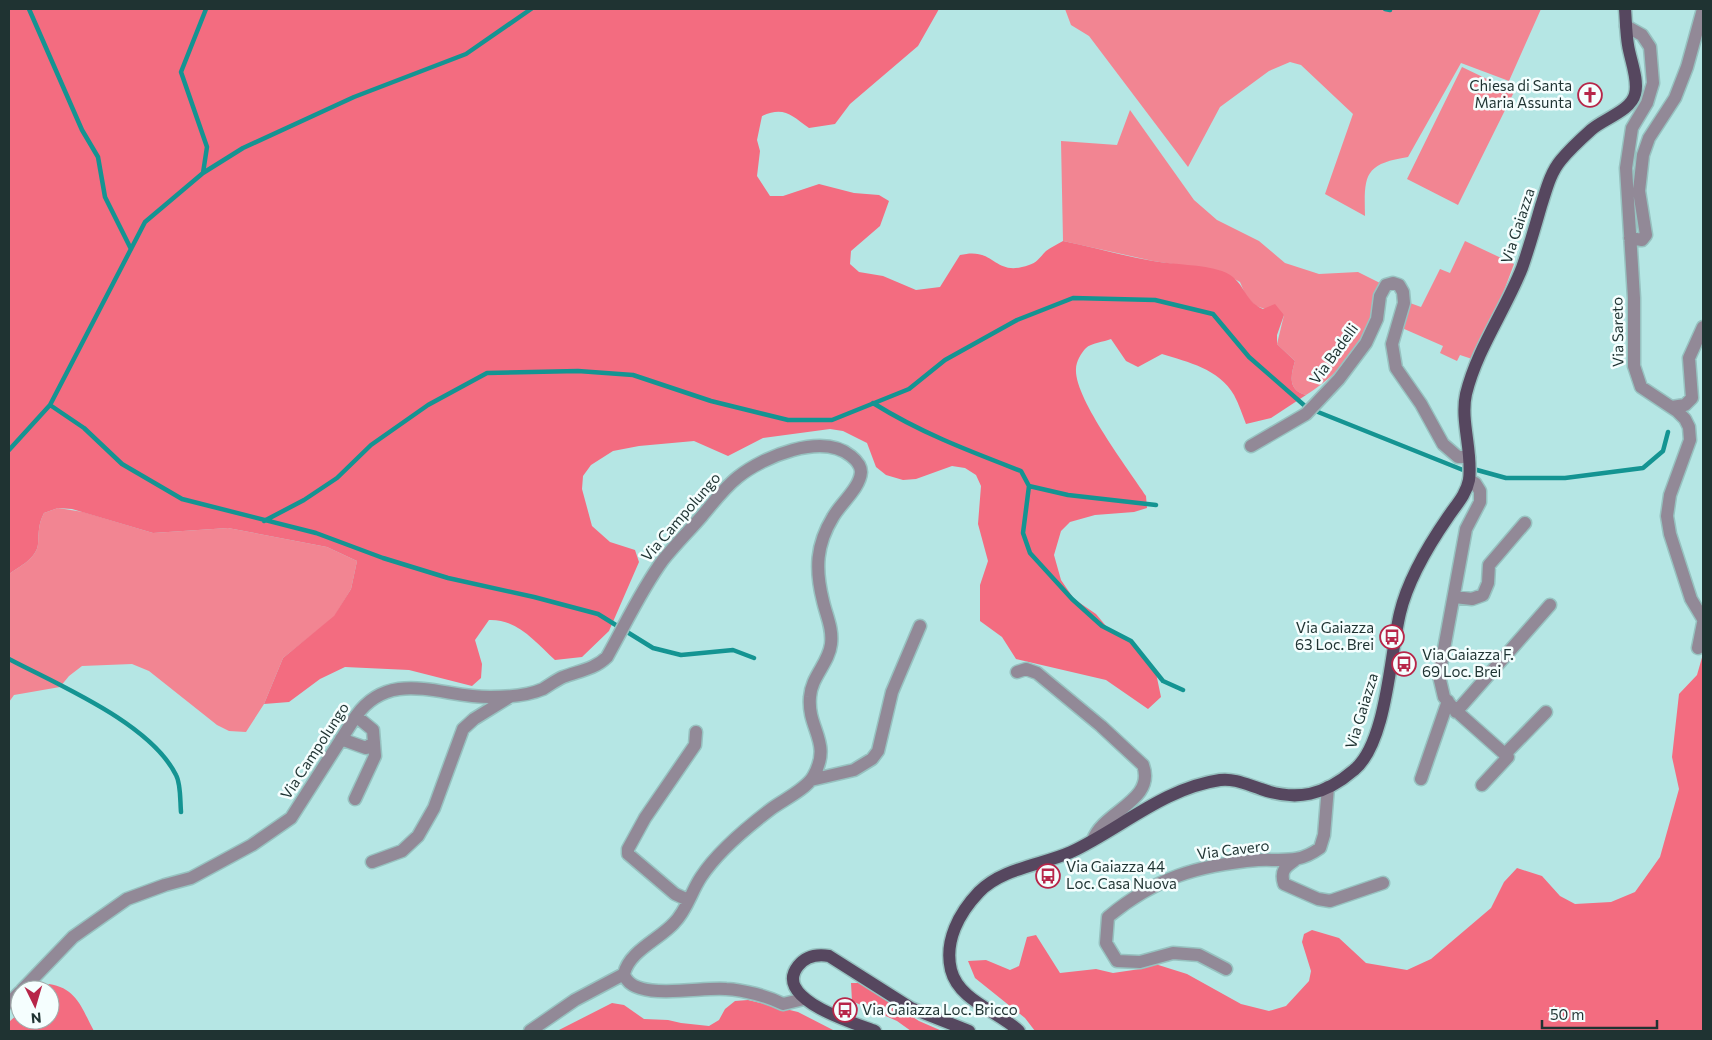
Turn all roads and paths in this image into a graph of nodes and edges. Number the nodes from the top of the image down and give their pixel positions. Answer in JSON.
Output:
{"nodes":[{"id":1,"x":1625,"y":9,"type":"edge"},
{"id":2,"x":1703,"y":9,"type":"edge"},
{"id":3,"x":1626,"y":26,"type":"junction"},
{"id":4,"x":1630,"y":238,"type":"junction"},
{"id":5,"x":1703,"y":327,"type":"edge"},
{"id":6,"x":1672,"y":407,"type":"junction"},
{"id":7,"x":1251,"y":446,"type":"dead end"},
{"id":8,"x":1469,"y":458,"type":"junction"},
{"id":9,"x":1469,"y":480,"type":"junction"},
{"id":10,"x":1525,"y":523,"type":"dead end"},
{"id":11,"x":1455,"y":597,"type":"junction"},
{"id":12,"x":1550,"y":605,"type":"dead end"},
{"id":13,"x":1703,"y":619,"type":"edge"},
{"id":14,"x":1703,"y":623,"type":"edge"},
{"id":15,"x":920,"y":626,"type":"dead end"},
{"id":16,"x":1698,"y":648,"type":"dead end"},
{"id":17,"x":1018,"y":672,"type":"dead end"},
{"id":18,"x":510,"y":697,"type":"junction"},
{"id":19,"x":1448,"y":701,"type":"junction"},
{"id":20,"x":1456,"y":712,"type":"junction"},
{"id":21,"x":1546,"y":712,"type":"dead end"},
{"id":22,"x":356,"y":716,"type":"junction"},
{"id":23,"x":696,"y":732,"type":"dead end"},
{"id":24,"x":341,"y":739,"type":"junction"},
{"id":25,"x":374,"y":742,"type":"junction"},
{"id":26,"x":1505,"y":754,"type":"junction"},
{"id":27,"x":1421,"y":779,"type":"dead end"},
{"id":28,"x":811,"y":780,"type":"junction"},
{"id":29,"x":1482,"y":785,"type":"dead end"},
{"id":30,"x":1328,"y":788,"type":"junction"},
{"id":31,"x":355,"y":799,"type":"dead end"},
{"id":32,"x":1093,"y":840,"type":"junction"},
{"id":33,"x":1295,"y":860,"type":"junction"},
{"id":34,"x":372,"y":862,"type":"dead end"},
{"id":35,"x":1383,"y":882,"type":"dead end"},
{"id":36,"x":688,"y":900,"type":"junction"},
{"id":37,"x":1226,"y":969,"type":"dead end"},
{"id":38,"x":624,"y":974,"type":"junction"},
{"id":39,"x":31,"y":980,"type":"edge"},
{"id":40,"x":804,"y":999,"type":"junction"},
{"id":41,"x":530,"y":1031,"type":"edge"},
{"id":42,"x":875,"y":1031,"type":"edge"},
{"id":43,"x":969,"y":1031,"type":"edge"},
{"id":44,"x":1019,"y":1031,"type":"edge"}],
"edges":[{"from":1,"to":3,"type":"main road","name":"Via Gaiazza"},
{"from":2,"to":4,"type":"street"},
{"from":3,"to":4,"type":"street","name":"Via Sareto"},
{"from":3,"to":8,"type":"main road","name":"Via Gaiazza"},
{"from":4,"to":6,"type":"street","name":"Via Sareto"},
{"from":5,"to":6,"type":"street"},
{"from":6,"to":13,"type":"street","name":"Via Sareto"},
{"from":7,"to":8,"type":"street","name":"Via Badelli"},
{"from":8,"to":9,"type":"main road","name":"Via Gaiazza"},
{"from":9,"to":11,"type":"street","name":"Via Gaiazza"},
{"from":9,"to":30,"type":"main road","name":"Via Gaiazza"},
{"from":10,"to":11,"type":"street"},
{"from":11,"to":19,"type":"street","name":"Via Gaiazza"},
{"from":12,"to":20,"type":"street"},
{"from":14,"to":16,"type":"street"},
{"from":15,"to":28,"type":"street"},
{"from":17,"to":32,"type":"street","name":"Via Gaiazza"},
{"from":18,"to":22,"type":"street","name":"Via Campolungo"},
{"from":18,"to":28,"type":"street","name":"Via Campolungo"},
{"from":18,"to":34,"type":"street"},
{"from":19,"to":20,"type":"street","name":"Via Gaiazza"},
{"from":19,"to":27,"type":"street"},
{"from":20,"to":26,"type":"street","name":"Via Gaiazza"},
{"from":21,"to":26,"type":"street"},
{"from":22,"to":24,"type":"street","name":"Via Campolungo"},
{"from":22,"to":25,"type":"street"},
{"from":23,"to":36,"type":"street"},
{"from":24,"to":25,"type":"street"},
{"from":24,"to":39,"type":"street","name":"Via Campolungo"},
{"from":25,"to":31,"type":"street"},
{"from":26,"to":29,"type":"street"},
{"from":28,"to":36,"type":"street","name":"Via Campolungo"},
{"from":30,"to":32,"type":"main road","name":"Via Gaiazza"},
{"from":30,"to":33,"type":"street","name":"Via Cavero"},
{"from":32,"to":44,"type":"main road","name":"Via Gaiazza"},
{"from":33,"to":35,"type":"street"},
{"from":33,"to":37,"type":"street","name":"Via Cavero"},
{"from":36,"to":38,"type":"street","name":"Via Campolungo"},
{"from":38,"to":40,"type":"street"},
{"from":38,"to":41,"type":"street","name":"Via Campolungo"},
{"from":40,"to":42,"type":"main road"},
{"from":40,"to":43,"type":"main road"}]}
